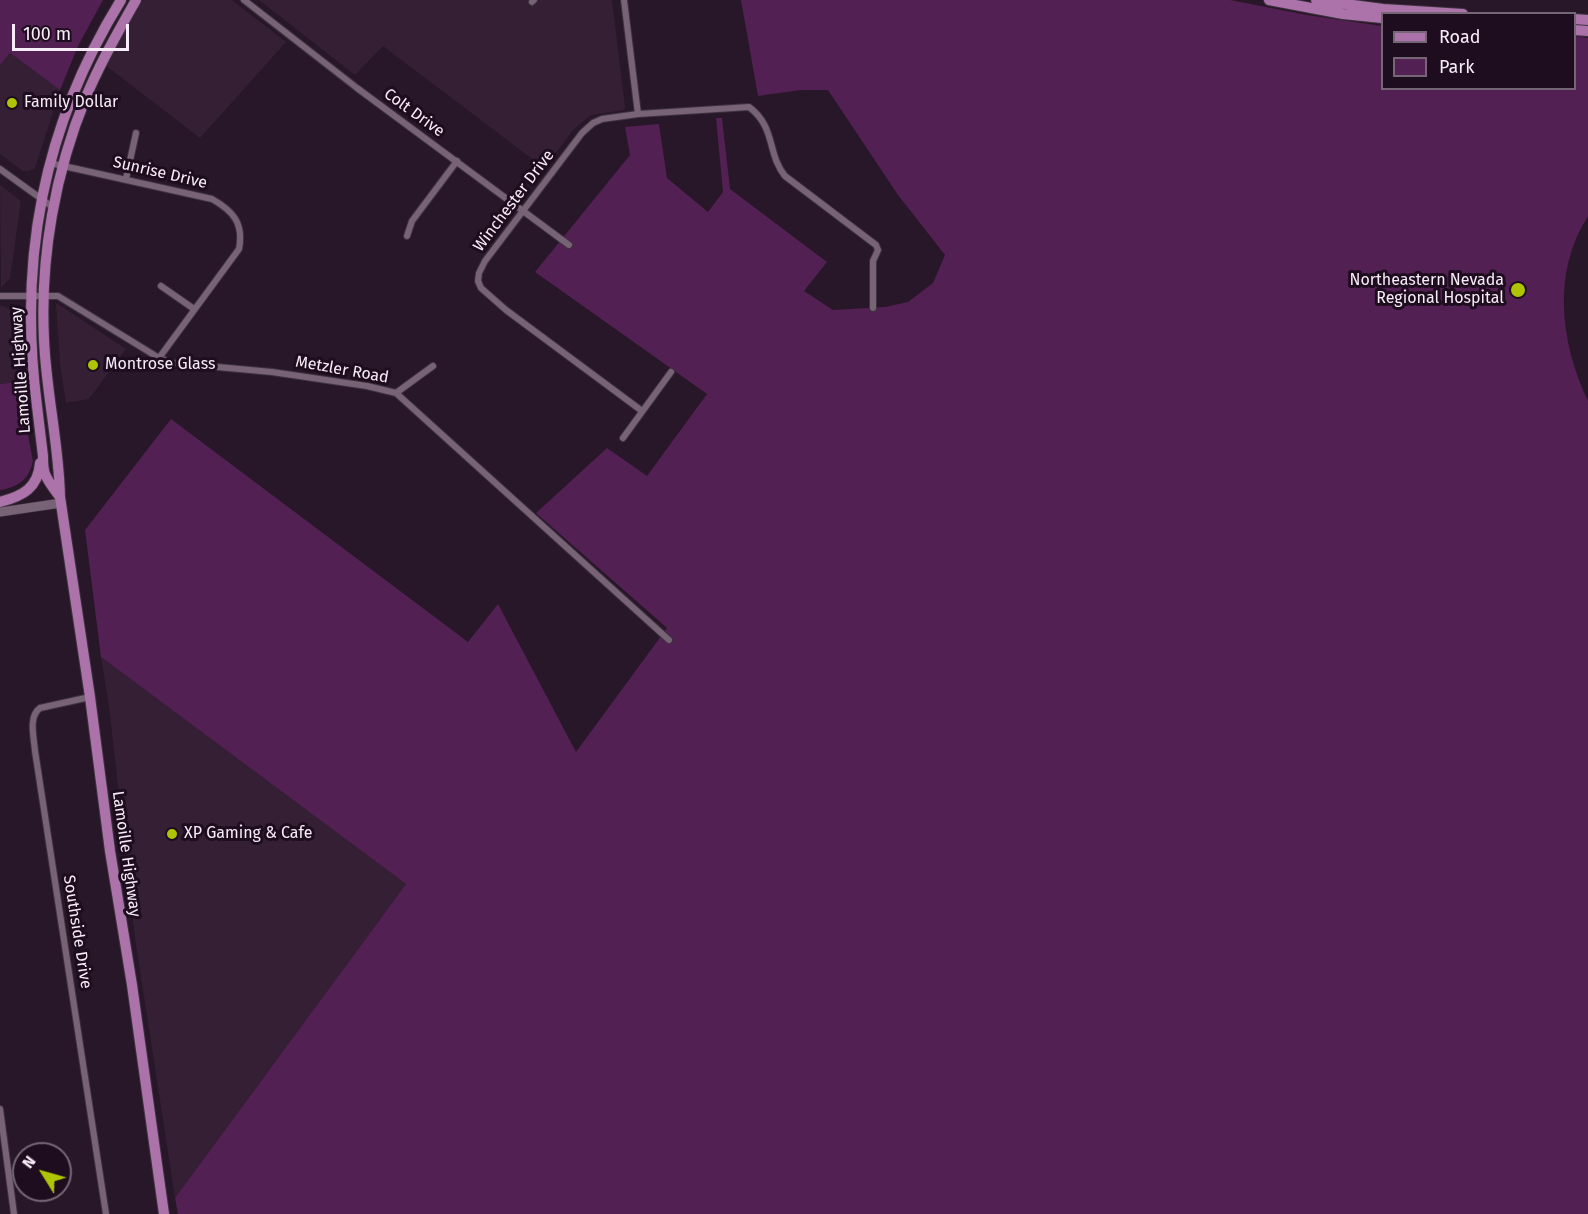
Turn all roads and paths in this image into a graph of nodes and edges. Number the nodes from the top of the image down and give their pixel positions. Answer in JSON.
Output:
{"nodes":[{"id":1,"x":121,"y":0,"type":"edge"},
{"id":2,"x":136,"y":0,"type":"edge"},
{"id":3,"x":244,"y":0,"type":"edge"},
{"id":4,"x":624,"y":0,"type":"edge"},
{"id":5,"x":1269,"y":0,"type":"edge"},
{"id":6,"x":1316,"y":0,"type":"edge"},
{"id":7,"x":1431,"y":12,"type":"edge"},
{"id":8,"x":1381,"y":18,"type":"edge"},
{"id":9,"x":638,"y":114,"type":"junction"},
{"id":10,"x":136,"y":133,"type":"dead end"},
{"id":11,"x":457,"y":161,"type":"junction"},
{"id":12,"x":50,"y":164,"type":"junction"},
{"id":13,"x":64,"y":166,"type":"junction"},
{"id":14,"x":0,"y":169,"type":"edge"},
{"id":15,"x":126,"y":179,"type":"junction"},
{"id":16,"x":41,"y":199,"type":"junction"},
{"id":17,"x":54,"y":209,"type":"junction"},
{"id":18,"x":524,"y":211,"type":"junction"},
{"id":19,"x":407,"y":236,"type":"dead end"},
{"id":20,"x":569,"y":245,"type":"dead end"},
{"id":21,"x":161,"y":286,"type":"dead end"},
{"id":22,"x":0,"y":296,"type":"edge"},
{"id":23,"x":31,"y":296,"type":"junction"},
{"id":24,"x":43,"y":297,"type":"junction"},
{"id":25,"x":873,"y":308,"type":"dead end"},
{"id":26,"x":194,"y":309,"type":"junction"},
{"id":27,"x":159,"y":358,"type":"junction"},
{"id":28,"x":433,"y":366,"type":"dead end"},
{"id":29,"x":671,"y":372,"type":"dead end"},
{"id":30,"x":396,"y":393,"type":"junction"},
{"id":31,"x":642,"y":411,"type":"junction"},
{"id":32,"x":39,"y":418,"type":"junction"},
{"id":33,"x":623,"y":438,"type":"dead end"},
{"id":34,"x":61,"y":500,"type":"junction"},
{"id":35,"x":0,"y":503,"type":"edge"},
{"id":36,"x":0,"y":512,"type":"edge"},
{"id":37,"x":669,"y":640,"type":"dead end"},
{"id":38,"x":90,"y":697,"type":"junction"},
{"id":39,"x":0,"y":1109,"type":"edge"},
{"id":40,"x":14,"y":1214,"type":"edge"},
{"id":41,"x":106,"y":1214,"type":"edge"},
{"id":42,"x":164,"y":1214,"type":"edge"}],
"edges":[{"from":1,"to":12,"type":"main road","name":"Lamoille Highway"},
{"from":2,"to":13,"type":"main road","name":"Lamoille Highway"},
{"from":3,"to":11,"type":"street","name":"Colt Drive"},
{"from":4,"to":9,"type":"street"},
{"from":5,"to":8,"type":"main road"},
{"from":6,"to":7,"type":"main road"},
{"from":9,"to":18,"type":"street","name":"Winchester Drive"},
{"from":9,"to":25,"type":"street","name":"Winchester Drive"},
{"from":10,"to":15,"type":"street"},
{"from":11,"to":18,"type":"street","name":"Colt Drive"},
{"from":11,"to":19,"type":"street"},
{"from":12,"to":13,"type":"street","name":"Sunrise Drive"},
{"from":12,"to":16,"type":"main road","name":"Lamoille Highway"},
{"from":13,"to":15,"type":"street","name":"Sunrise Drive"},
{"from":13,"to":17,"type":"main road","name":"Lamoille Highway"},
{"from":14,"to":16,"type":"street"},
{"from":15,"to":26,"type":"street","name":"Sunrise Drive"},
{"from":16,"to":17,"type":"street"},
{"from":16,"to":23,"type":"main road","name":"Lamoille Highway"},
{"from":17,"to":24,"type":"main road","name":"Lamoille Highway"},
{"from":18,"to":20,"type":"street","name":"Colt Drive"},
{"from":18,"to":31,"type":"street","name":"Winchester Drive"},
{"from":21,"to":26,"type":"street"},
{"from":22,"to":23,"type":"street","name":"Metzler Road"},
{"from":23,"to":24,"type":"street","name":"Metzler Road"},
{"from":23,"to":32,"type":"main road","name":"Lamoille Highway"},
{"from":24,"to":27,"type":"street","name":"Metzler Road"},
{"from":24,"to":34,"type":"main road","name":"Lamoille Highway"},
{"from":26,"to":27,"type":"street","name":"Sunrise Drive"},
{"from":27,"to":30,"type":"street","name":"Metzler Road"},
{"from":28,"to":30,"type":"street"},
{"from":29,"to":31,"type":"street"},
{"from":30,"to":37,"type":"street","name":"Metzler Road"},
{"from":31,"to":33,"type":"street"},
{"from":32,"to":34,"type":"main road","name":"Lamoille Highway"},
{"from":32,"to":35,"type":"main road"},
{"from":34,"to":35,"type":"main road"},
{"from":34,"to":36,"type":"main road"},
{"from":34,"to":38,"type":"main road","name":"Lamoille Highway"},
{"from":38,"to":41,"type":"street","name":"Southside Drive"},
{"from":38,"to":42,"type":"main road","name":"Lamoille Highway"},
{"from":39,"to":40,"type":"street"}]}
